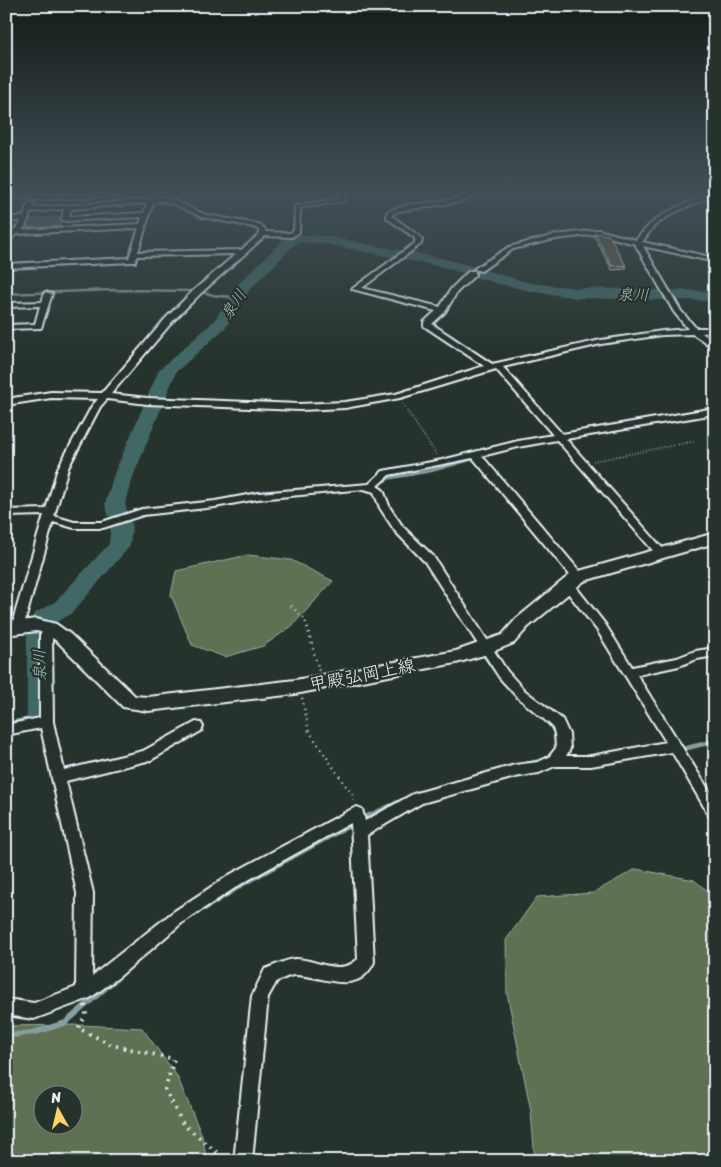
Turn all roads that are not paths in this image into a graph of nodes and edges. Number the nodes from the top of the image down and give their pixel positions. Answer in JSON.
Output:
{"nodes":[{"id":1,"x":137,"y":247,"type":"edge"},
{"id":2,"x":247,"y":247,"type":"edge"},
{"id":3,"x":413,"y":247,"type":"edge"},
{"id":4,"x":513,"y":247,"type":"edge"},
{"id":5,"x":641,"y":247,"type":"edge"},
{"id":6,"x":658,"y":247,"type":"edge"},
{"id":7,"x":241,"y":252,"type":"junction"},
{"id":8,"x":135,"y":254,"type":"junction"},
{"id":9,"x":715,"y":260,"type":"edge"},
{"id":10,"x":6,"y":266,"type":"edge"},
{"id":11,"x":48,"y":294,"type":"dead end"},
{"id":12,"x":44,"y":304,"type":"junction"},
{"id":13,"x":6,"y":305,"type":"edge"},
{"id":14,"x":442,"y":310,"type":"junction"},
{"id":15,"x":6,"y":327,"type":"edge"},
{"id":16,"x":693,"y":330,"type":"junction"},
{"id":17,"x":715,"y":330,"type":"edge"},
{"id":18,"x":715,"y":346,"type":"edge"},
{"id":19,"x":494,"y":366,"type":"junction"},
{"id":20,"x":104,"y":396,"type":"junction"},
{"id":21,"x":6,"y":402,"type":"edge"},
{"id":22,"x":715,"y":411,"type":"edge"},
{"id":23,"x":561,"y":439,"type":"junction"},
{"id":24,"x":479,"y":458,"type":"junction"},
{"id":25,"x":374,"y":489,"type":"junction"},
{"id":26,"x":6,"y":513,"type":"edge"},
{"id":27,"x":50,"y":515,"type":"junction"},
{"id":28,"x":715,"y":538,"type":"edge"},
{"id":29,"x":660,"y":552,"type":"junction"},
{"id":30,"x":573,"y":581,"type":"junction"},
{"id":31,"x":31,"y":627,"type":"edge"},
{"id":32,"x":482,"y":649,"type":"junction"},
{"id":33,"x":715,"y":652,"type":"edge"},
{"id":34,"x":630,"y":672,"type":"junction"},
{"id":35,"x":46,"y":722,"type":"junction"},
{"id":36,"x":196,"y":727,"type":"dead end"},
{"id":37,"x":6,"y":730,"type":"edge"},
{"id":38,"x":679,"y":751,"type":"junction"},
{"id":39,"x":554,"y":761,"type":"junction"},
{"id":40,"x":60,"y":777,"type":"junction"},
{"id":41,"x":715,"y":813,"type":"edge"},
{"id":42,"x":359,"y":823,"type":"junction"},
{"id":43,"x":84,"y":992,"type":"junction"},
{"id":44,"x":6,"y":1007,"type":"edge"},
{"id":45,"x":243,"y":1161,"type":"edge"}],
"edges":[{"from":1,"to":8,"type":"street"},
{"from":2,"to":7,"type":"street"},
{"from":3,"to":14,"type":"street"},
{"from":4,"to":14,"type":"street"},
{"from":5,"to":16,"type":"street"},
{"from":6,"to":9,"type":"street"},
{"from":7,"to":8,"type":"street"},
{"from":7,"to":20,"type":"street"},
{"from":8,"to":10,"type":"street"},
{"from":11,"to":12,"type":"street"},
{"from":12,"to":13,"type":"street"},
{"from":12,"to":15,"type":"street"},
{"from":14,"to":19,"type":"street"},
{"from":16,"to":17,"type":"street"},
{"from":16,"to":18,"type":"street"},
{"from":16,"to":19,"type":"street"},
{"from":19,"to":20,"type":"street"},
{"from":19,"to":23,"type":"street"},
{"from":20,"to":21,"type":"street"},
{"from":20,"to":27,"type":"street"},
{"from":22,"to":23,"type":"street"},
{"from":23,"to":24,"type":"street"},
{"from":23,"to":29,"type":"street"},
{"from":24,"to":25,"type":"street"},
{"from":24,"to":30,"type":"street"},
{"from":25,"to":27,"type":"street"},
{"from":25,"to":32,"type":"street"},
{"from":26,"to":27,"type":"street"},
{"from":27,"to":31,"type":"street"},
{"from":28,"to":29,"type":"main road","name":"甲殿弘岡上線"},
{"from":29,"to":30,"type":"main road","name":"甲殿弘岡上線"},
{"from":30,"to":32,"type":"main road","name":"甲殿弘岡上線"},
{"from":30,"to":34,"type":"street"},
{"from":31,"to":32,"type":"main road","name":"甲殿弘岡上線"},
{"from":31,"to":35,"type":"street"},
{"from":32,"to":39,"type":"street"},
{"from":33,"to":34,"type":"street"},
{"from":34,"to":38,"type":"street"},
{"from":35,"to":37,"type":"street"},
{"from":35,"to":40,"type":"street"},
{"from":36,"to":40,"type":"street"},
{"from":38,"to":39,"type":"street"},
{"from":38,"to":41,"type":"street"},
{"from":39,"to":42,"type":"street"},
{"from":40,"to":43,"type":"street"},
{"from":42,"to":43,"type":"street"},
{"from":42,"to":45,"type":"street"},
{"from":43,"to":44,"type":"street"}]}
